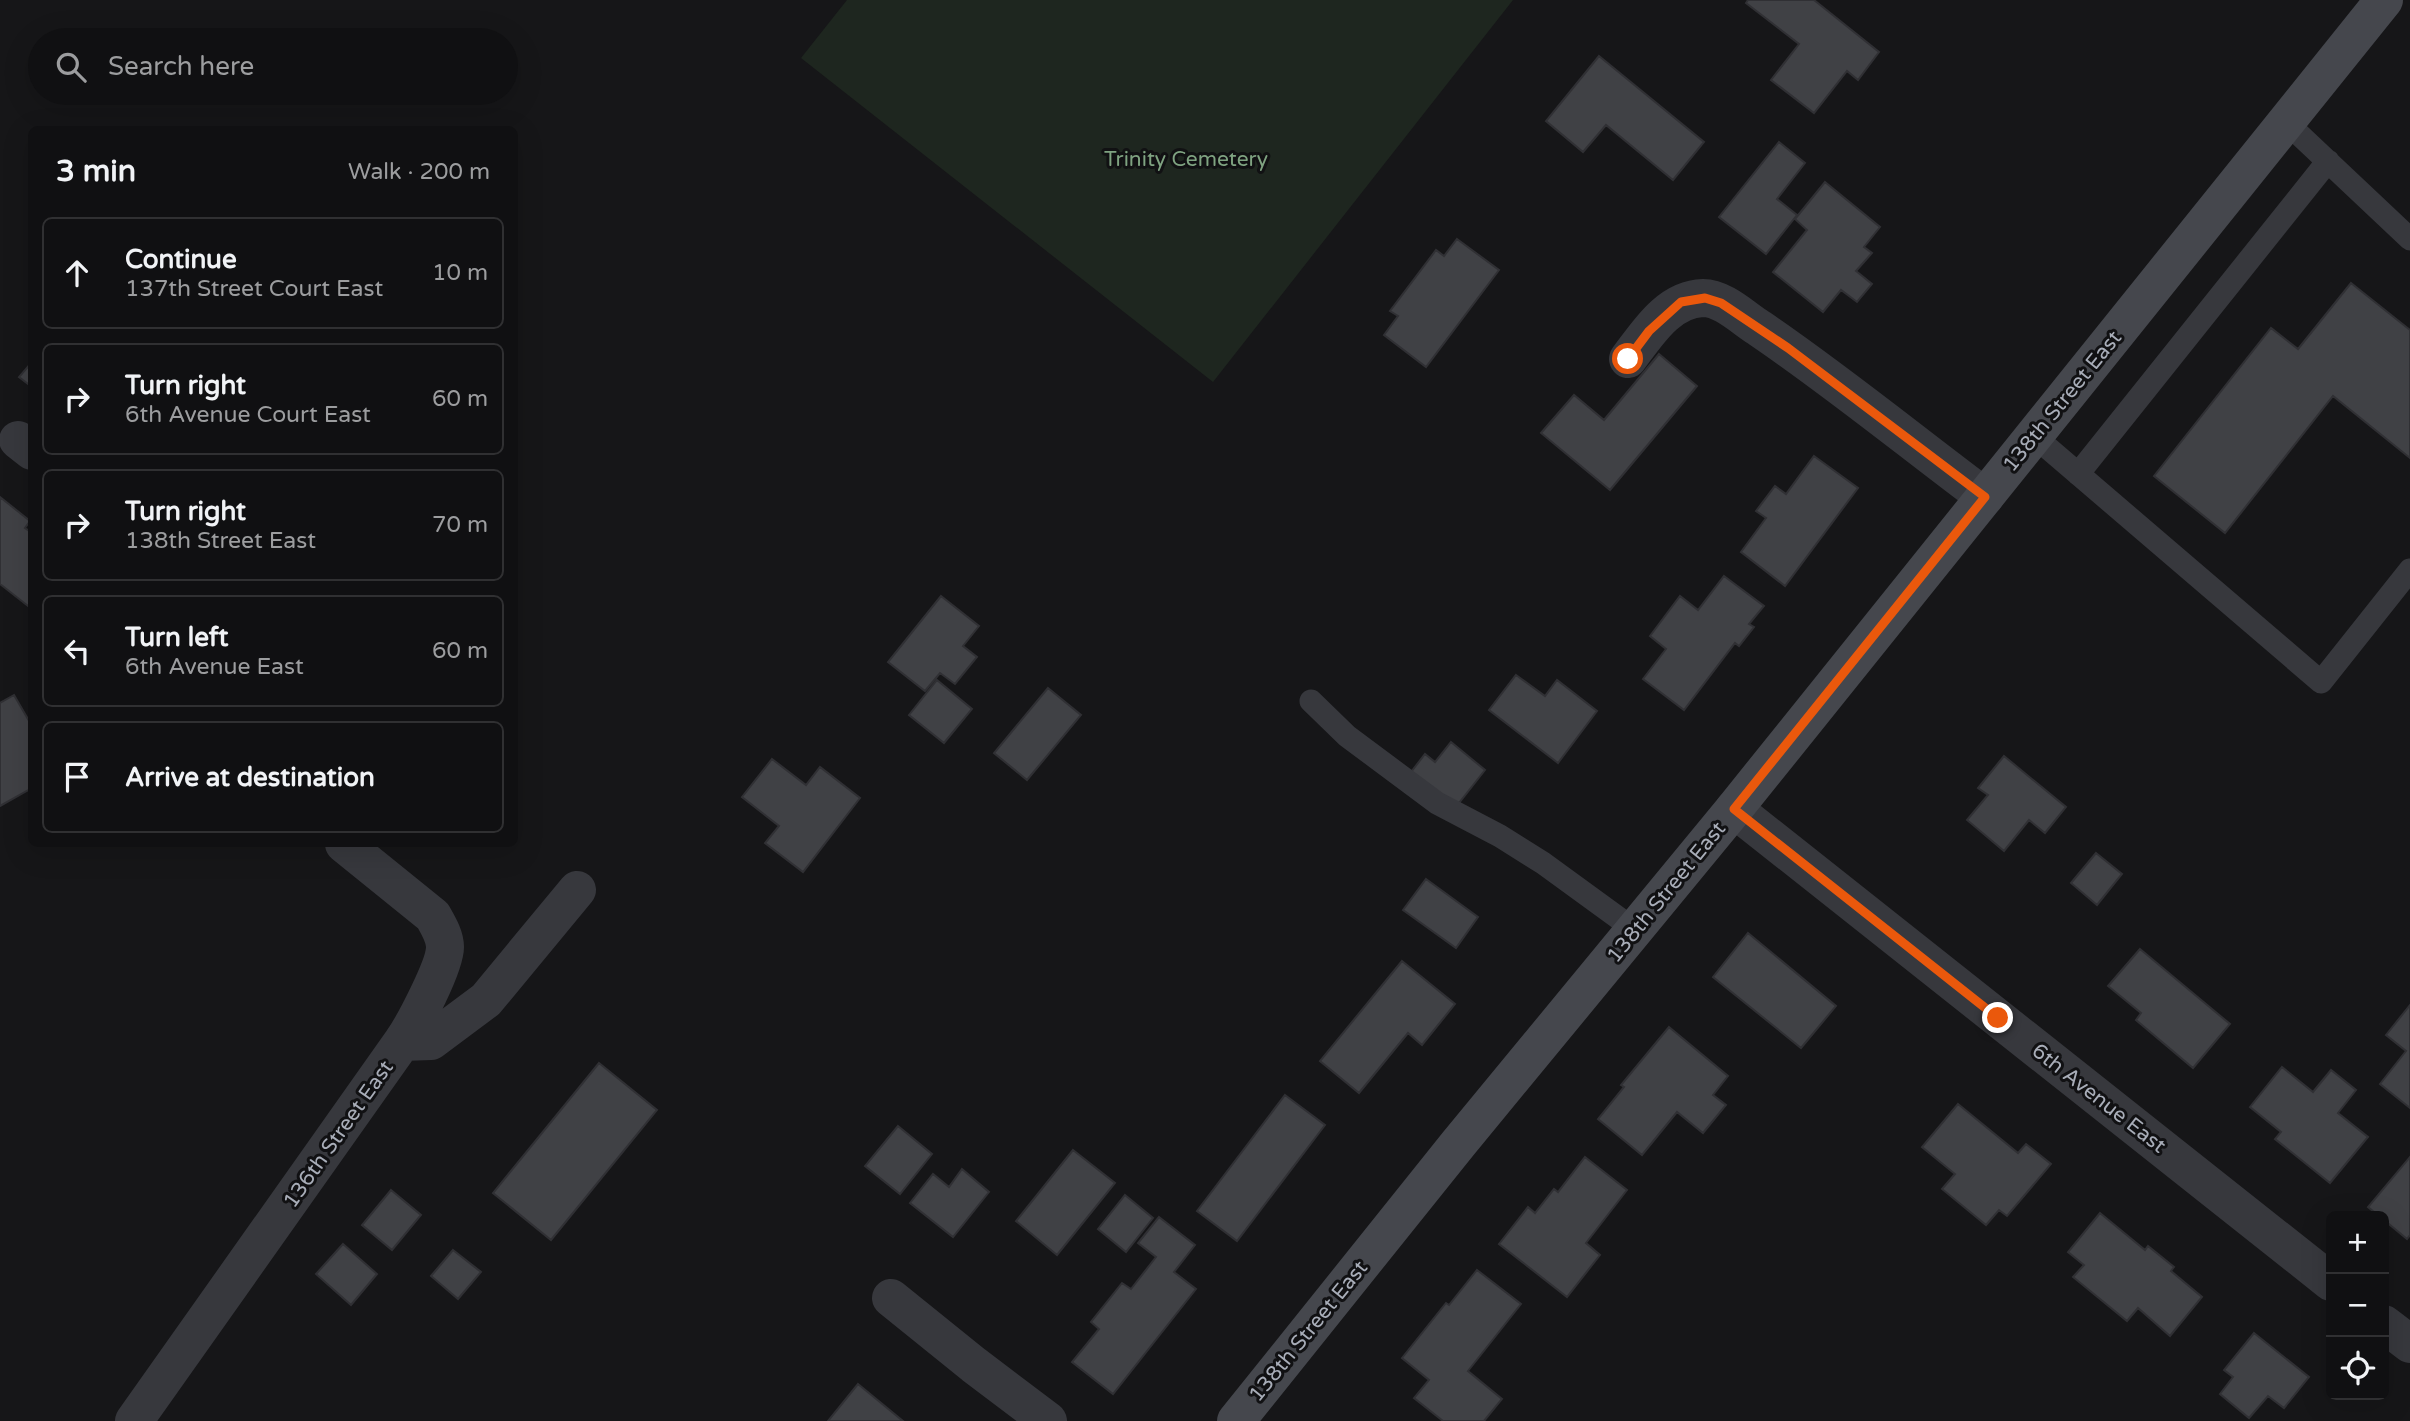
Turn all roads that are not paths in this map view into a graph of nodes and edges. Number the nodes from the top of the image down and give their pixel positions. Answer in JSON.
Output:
{"nodes":[{"id":1,"x":2384,"y":0,"type":"edge"},
{"id":2,"x":2286,"y":122,"type":"junction"},
{"id":3,"x":2328,"y":161,"type":"junction"},
{"id":4,"x":2410,"y":239,"type":"edge"},
{"id":5,"x":1628,"y":359,"type":"dead end"},
{"id":6,"x":2034,"y":436,"type":"junction"},
{"id":7,"x":2078,"y":474,"type":"junction"},
{"id":8,"x":1985,"y":497,"type":"junction"},
{"id":9,"x":2410,"y":570,"type":"edge"},
{"id":10,"x":1311,"y":701,"type":"dead end"},
{"id":11,"x":1734,"y":809,"type":"junction"},
{"id":12,"x":348,"y":847,"type":"edge"},
{"id":13,"x":577,"y":890,"type":"dead end"},
{"id":14,"x":1635,"y":930,"type":"junction"},
{"id":15,"x":402,"y":1042,"type":"junction"},
{"id":16,"x":2326,"y":1278,"type":"edge"},
{"id":17,"x":891,"y":1298,"type":"dead end"},
{"id":18,"x":2389,"y":1328,"type":"edge"},
{"id":19,"x":2410,"y":1344,"type":"edge"},
{"id":20,"x":134,"y":1421,"type":"edge"},
{"id":21,"x":1048,"y":1421,"type":"edge"},
{"id":22,"x":1236,"y":1421,"type":"edge"}],
"edges":[{"from":1,"to":2,"type":"street","name":"138th Street East"},
{"from":2,"to":3,"type":"lane"},
{"from":2,"to":6,"type":"street","name":"138th Street East"},
{"from":3,"to":4,"type":"lane"},
{"from":3,"to":7,"type":"lane"},
{"from":5,"to":8,"type":"street"},
{"from":6,"to":7,"type":"lane"},
{"from":6,"to":8,"type":"street","name":"138th Street East"},
{"from":7,"to":9,"type":"lane"},
{"from":8,"to":11,"type":"street","name":"138th Street East"},
{"from":10,"to":14,"type":"lane"},
{"from":11,"to":14,"type":"street","name":"138th Street East"},
{"from":11,"to":16,"type":"street","name":"6th Avenue East"},
{"from":12,"to":15,"type":"street"},
{"from":13,"to":15,"type":"street","name":"136th Street East"},
{"from":14,"to":22,"type":"street","name":"138th Street East"},
{"from":15,"to":20,"type":"street","name":"136th Street East"},
{"from":17,"to":21,"type":"street"},
{"from":18,"to":19,"type":"street"}]}
